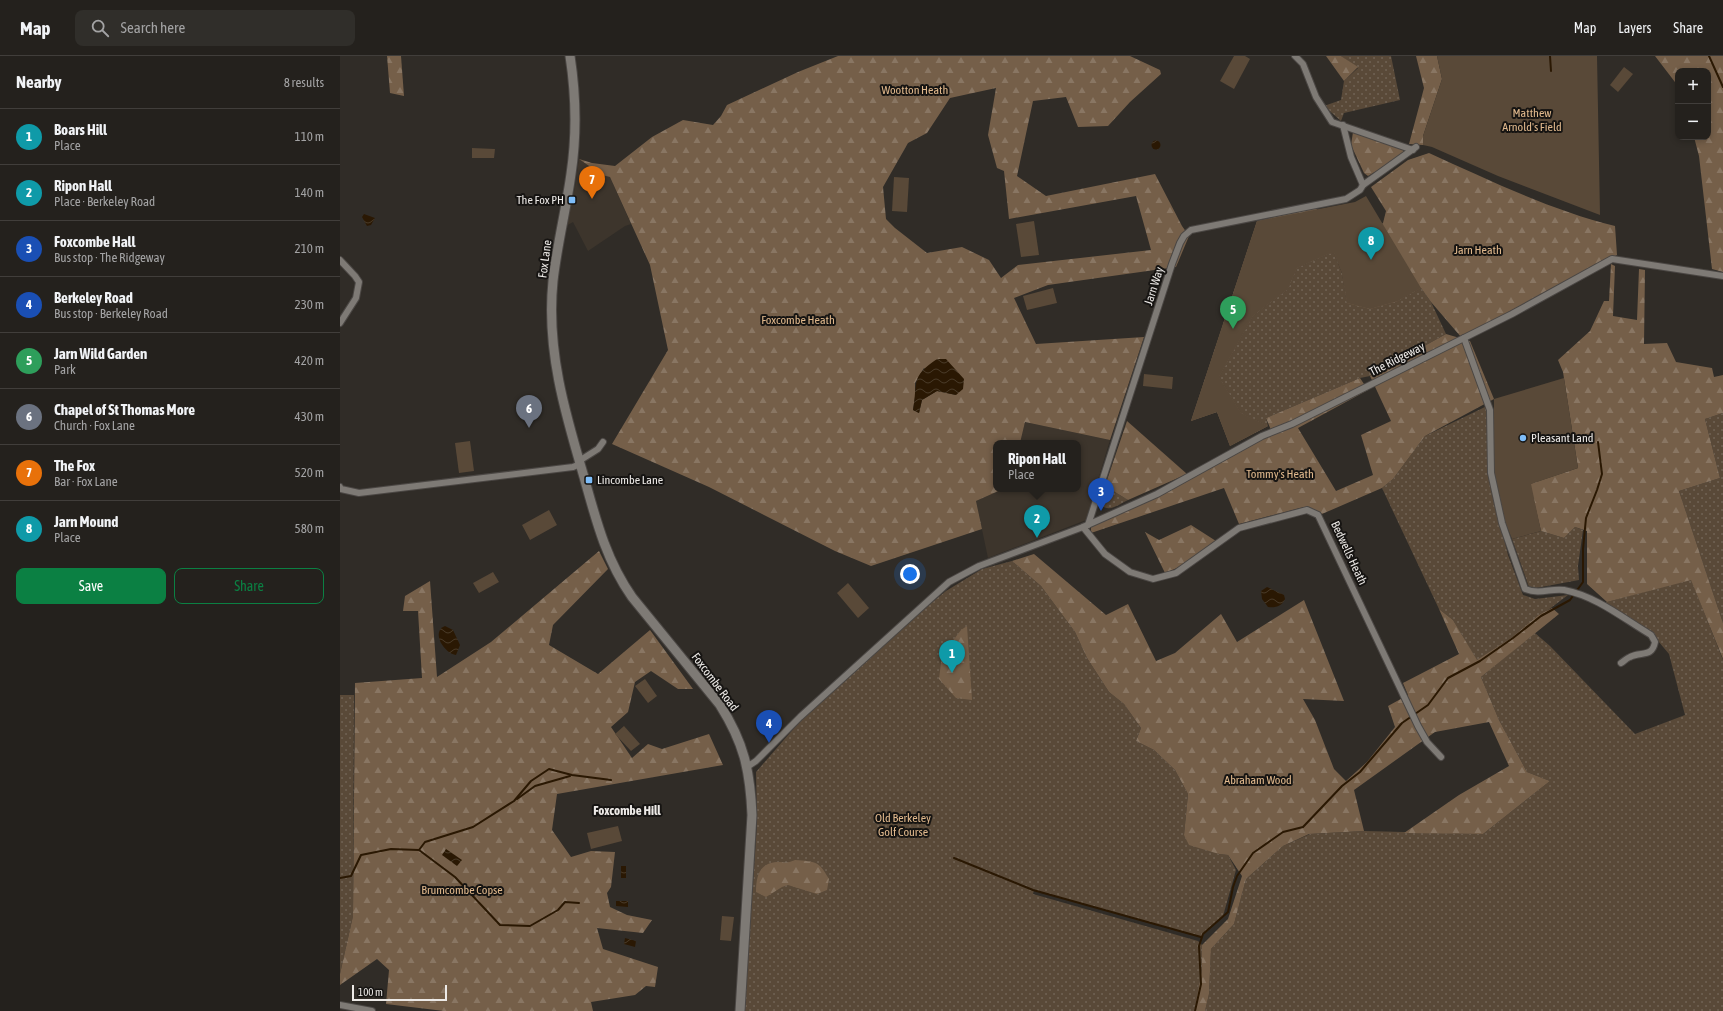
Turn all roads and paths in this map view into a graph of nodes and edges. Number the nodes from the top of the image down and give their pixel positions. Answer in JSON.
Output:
{"nodes":[{"id":1,"x":570,"y":56,"type":"edge"},
{"id":2,"x":1295,"y":56,"type":"edge"},
{"id":3,"x":1343,"y":125,"type":"junction"},
{"id":4,"x":1363,"y":185,"type":"junction"},
{"id":5,"x":340,"y":260,"type":"edge"},
{"id":6,"x":1723,"y":276,"type":"edge"},
{"id":7,"x":340,"y":323,"type":"edge"},
{"id":8,"x":1464,"y":338,"type":"junction"},
{"id":9,"x":603,"y":442,"type":"dead end"},
{"id":10,"x":580,"y":463,"type":"junction"},
{"id":11,"x":340,"y":488,"type":"edge"},
{"id":12,"x":1086,"y":526,"type":"junction"},
{"id":13,"x":1621,"y":663,"type":"dead end"},
{"id":14,"x":1441,"y":757,"type":"dead end"},
{"id":15,"x":747,"y":767,"type":"junction"},
{"id":16,"x":340,"y":1005,"type":"edge"},
{"id":17,"x":372,"y":1011,"type":"edge"},
{"id":18,"x":740,"y":1011,"type":"edge"}],
"edges":[{"from":1,"to":10,"type":"street","name":"Fox Lane"},
{"from":2,"to":3,"type":"street"},
{"from":3,"to":4,"type":"street"},
{"from":3,"to":4,"type":"street","name":"Jarn Way"},
{"from":4,"to":12,"type":"street","name":"Jarn Way"},
{"from":5,"to":7,"type":"street"},
{"from":6,"to":8,"type":"street","name":"The Ridgeway"},
{"from":8,"to":12,"type":"street","name":"The Ridgeway"},
{"from":8,"to":13,"type":"street"},
{"from":9,"to":10,"type":"street"},
{"from":10,"to":11,"type":"street"},
{"from":10,"to":15,"type":"street","name":"Foxcombe Road"},
{"from":12,"to":14,"type":"street","name":"Bedwells Heath"},
{"from":12,"to":15,"type":"street","name":"The Ridgeway"},
{"from":15,"to":18,"type":"street","name":"Foxcombe Road"},
{"from":16,"to":17,"type":"street"}]}
